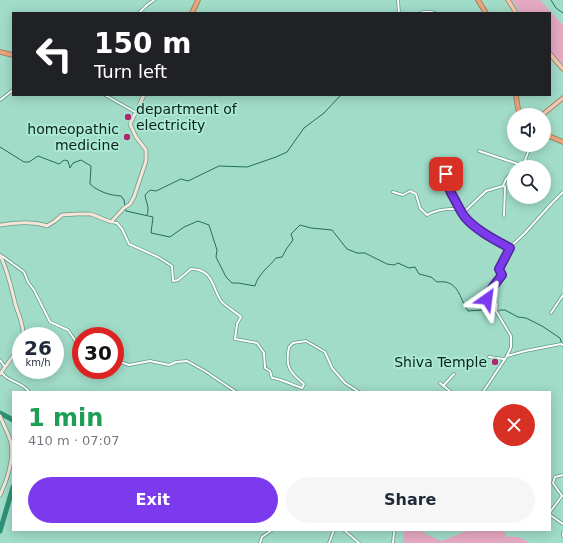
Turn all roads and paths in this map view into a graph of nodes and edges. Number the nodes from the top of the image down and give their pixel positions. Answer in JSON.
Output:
{"nodes":[{"id":1,"x":154,"y":0,"type":"edge"},
{"id":2,"x":198,"y":0,"type":"edge"},
{"id":3,"x":398,"y":0,"type":"edge"},
{"id":4,"x":478,"y":0,"type":"edge"},
{"id":5,"x":508,"y":0,"type":"edge"},
{"id":6,"x":140,"y":12,"type":"edge"},
{"id":7,"x":192,"y":12,"type":"edge"},
{"id":8,"x":399,"y":12,"type":"edge"},
{"id":9,"x":485,"y":12,"type":"edge"},
{"id":10,"x":515,"y":12,"type":"edge"},
{"id":11,"x":0,"y":52,"type":"edge"},
{"id":12,"x":12,"y":55,"type":"edge"},
{"id":13,"x":551,"y":55,"type":"edge"},
{"id":14,"x":563,"y":69,"type":"edge"},
{"id":15,"x":12,"y":91,"type":"edge"},
{"id":16,"x":107,"y":96,"type":"edge"},
{"id":17,"x":143,"y":96,"type":"edge"},
{"id":18,"x":516,"y":96,"type":"edge"},
{"id":19,"x":563,"y":98,"type":"edge"},
{"id":20,"x":0,"y":100,"type":"edge"},
{"id":21,"x":518,"y":108,"type":"edge"},
{"id":22,"x":551,"y":108,"type":"edge"},
{"id":23,"x":135,"y":112,"type":"junction"},
{"id":24,"x":551,"y":137,"type":"edge"},
{"id":25,"x":563,"y":142,"type":"edge"},
{"id":26,"x":479,"y":151,"type":"dead end"},
{"id":27,"x":507,"y":160,"type":"edge"},
{"id":28,"x":446,"y":174,"type":"dead end"},
{"id":29,"x":507,"y":178,"type":"edge"},
{"id":30,"x":503,"y":186,"type":"junction"},
{"id":31,"x":393,"y":192,"type":"dead end"},
{"id":32,"x":563,"y":192,"type":"edge"},
{"id":33,"x":462,"y":211,"type":"junction"},
{"id":34,"x":504,"y":216,"type":"dead end"},
{"id":35,"x":111,"y":222,"type":"junction"},
{"id":36,"x":0,"y":225,"type":"edge"},
{"id":37,"x":510,"y":248,"type":"junction"},
{"id":38,"x":0,"y":255,"type":"edge"},
{"id":39,"x":563,"y":295,"type":"edge"},
{"id":40,"x":551,"y":313,"type":"dead end"},
{"id":41,"x":23,"y":327,"type":"edge"},
{"id":42,"x":72,"y":336,"type":"edge"},
{"id":43,"x":563,"y":345,"type":"edge"},
{"id":44,"x":507,"y":356,"type":"junction"},
{"id":45,"x":12,"y":357,"type":"edge"},
{"id":46,"x":489,"y":357,"type":"dead end"},
{"id":47,"x":504,"y":359,"type":"junction"},
{"id":48,"x":0,"y":360,"type":"edge"},
{"id":49,"x":124,"y":363,"type":"edge"},
{"id":50,"x":5,"y":367,"type":"junction"},
{"id":51,"x":1,"y":374,"type":"edge"},
{"id":52,"x":454,"y":374,"type":"dead end"},
{"id":53,"x":440,"y":383,"type":"dead end"},
{"id":54,"x":443,"y":386,"type":"junction"},
{"id":55,"x":28,"y":391,"type":"edge"},
{"id":56,"x":234,"y":391,"type":"edge"},
{"id":57,"x":358,"y":391,"type":"edge"},
{"id":58,"x":450,"y":391,"type":"edge"},
{"id":59,"x":484,"y":391,"type":"edge"},
{"id":60,"x":0,"y":416,"type":"edge"},
{"id":61,"x":563,"y":475,"type":"edge"},
{"id":62,"x":0,"y":495,"type":"edge"},
{"id":63,"x":551,"y":511,"type":"edge"},
{"id":64,"x":551,"y":516,"type":"edge"},
{"id":65,"x":563,"y":524,"type":"edge"},
{"id":66,"x":271,"y":531,"type":"edge"},
{"id":67,"x":334,"y":531,"type":"edge"},
{"id":68,"x":345,"y":531,"type":"edge"},
{"id":69,"x":394,"y":532,"type":"dead end"},
{"id":70,"x":563,"y":533,"type":"edge"},
{"id":71,"x":563,"y":536,"type":"edge"},
{"id":72,"x":260,"y":543,"type":"edge"},
{"id":73,"x":329,"y":543,"type":"edge"},
{"id":74,"x":359,"y":543,"type":"edge"},
{"id":75,"x":393,"y":543,"type":"edge"}],
"edges":[{"from":1,"to":6,"type":"street"},
{"from":2,"to":7,"type":"highway"},
{"from":3,"to":8,"type":"street"},
{"from":4,"to":9,"type":"highway"},
{"from":5,"to":10,"type":"main road"},
{"from":11,"to":12,"type":"highway"},
{"from":13,"to":14,"type":"main road"},
{"from":15,"to":20,"type":"street"},
{"from":16,"to":23,"type":"street"},
{"from":17,"to":23,"type":"street"},
{"from":18,"to":21,"type":"highway"},
{"from":19,"to":22,"type":"main road"},
{"from":23,"to":35,"type":"street"},
{"from":24,"to":25,"type":"highway"},
{"from":26,"to":27,"type":"street"},
{"from":28,"to":33,"type":"street"},
{"from":29,"to":30,"type":"street"},
{"from":30,"to":33,"type":"street"},
{"from":30,"to":34,"type":"street"},
{"from":31,"to":33,"type":"street"},
{"from":32,"to":37,"type":"street"},
{"from":33,"to":37,"type":"street"},
{"from":35,"to":36,"type":"street"},
{"from":35,"to":57,"type":"street"},
{"from":37,"to":44,"type":"street"},
{"from":38,"to":41,"type":"street"},
{"from":38,"to":42,"type":"street"},
{"from":39,"to":40,"type":"street"},
{"from":43,"to":44,"type":"street"},
{"from":44,"to":47,"type":"street"},
{"from":45,"to":50,"type":"street"},
{"from":46,"to":47,"type":"street"},
{"from":47,"to":59,"type":"street"},
{"from":48,"to":50,"type":"street"},
{"from":49,"to":56,"type":"street"},
{"from":50,"to":51,"type":"street"},
{"from":51,"to":55,"type":"street"},
{"from":52,"to":54,"type":"street"},
{"from":53,"to":54,"type":"street"},
{"from":54,"to":58,"type":"street"},
{"from":60,"to":62,"type":"street"},
{"from":61,"to":63,"type":"street"},
{"from":64,"to":65,"type":"street"},
{"from":66,"to":72,"type":"street"},
{"from":67,"to":73,"type":"street"},
{"from":68,"to":74,"type":"street"},
{"from":69,"to":75,"type":"street"},
{"from":70,"to":71,"type":"street"}]}
